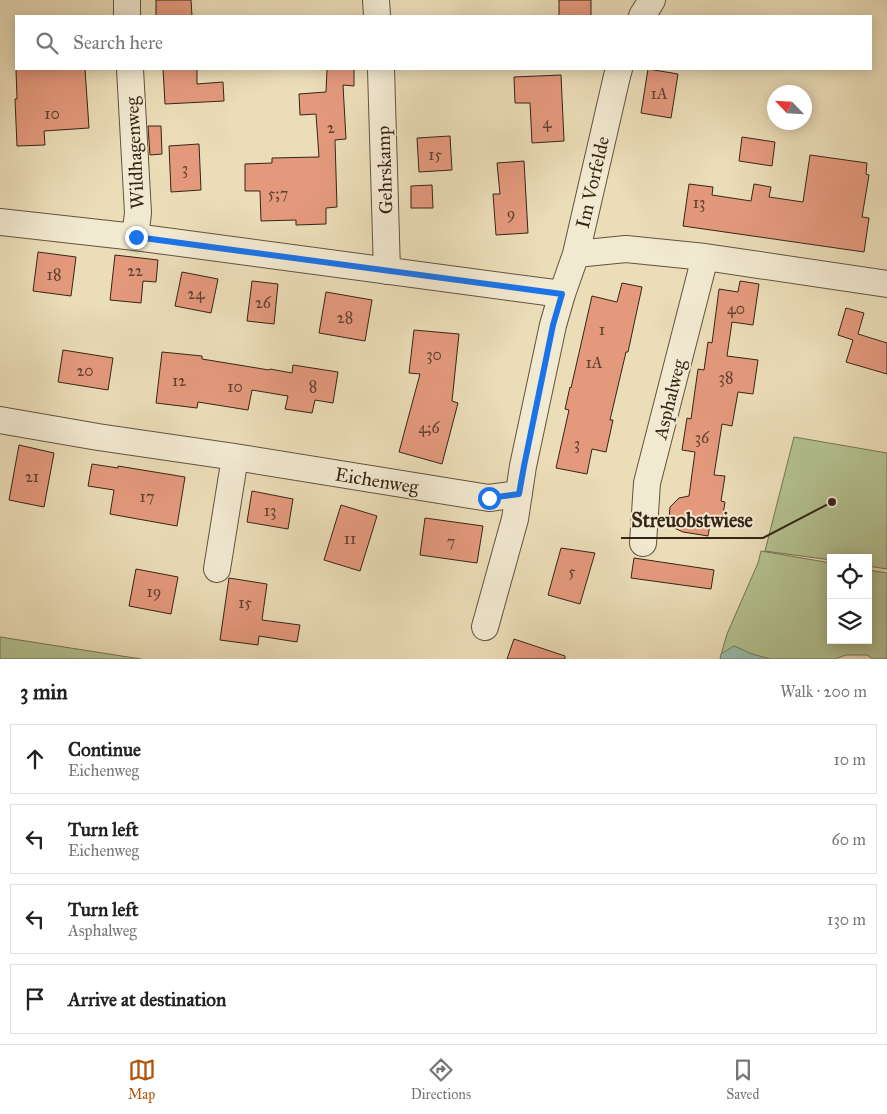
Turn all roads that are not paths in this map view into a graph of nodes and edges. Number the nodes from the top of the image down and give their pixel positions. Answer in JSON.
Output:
{"nodes":[{"id":1,"x":126,"y":0,"type":"edge"},
{"id":2,"x":376,"y":0,"type":"edge"},
{"id":3,"x":652,"y":0,"type":"edge"},
{"id":4,"x":127,"y":15,"type":"edge"},
{"id":5,"x":377,"y":15,"type":"edge"},
{"id":6,"x":643,"y":15,"type":"edge"},
{"id":7,"x":130,"y":70,"type":"edge"},
{"id":8,"x":381,"y":70,"type":"edge"},
{"id":9,"x":619,"y":70,"type":"edge"},
{"id":10,"x":0,"y":222,"type":"edge"},
{"id":11,"x":136,"y":237,"type":"junction"},
{"id":12,"x":576,"y":254,"type":"junction"},
{"id":13,"x":705,"y":257,"type":"junction"},
{"id":14,"x":387,"y":271,"type":"junction"},
{"id":15,"x":887,"y":284,"type":"edge"},
{"id":16,"x":562,"y":294,"type":"junction"},
{"id":17,"x":0,"y":420,"type":"edge"},
{"id":18,"x":235,"y":457,"type":"junction"},
{"id":19,"x":519,"y":494,"type":"junction"},
{"id":20,"x":643,"y":543,"type":"dead end"},
{"id":21,"x":217,"y":570,"type":"dead end"},
{"id":22,"x":485,"y":626,"type":"dead end"}],
"edges":[{"from":1,"to":4,"type":"street"},
{"from":2,"to":5,"type":"street"},
{"from":3,"to":6,"type":"street"},
{"from":7,"to":11,"type":"street","name":"Wildhagenweg"},
{"from":8,"to":14,"type":"street","name":"Gehrskamp"},
{"from":9,"to":12,"type":"street","name":"Im Vorfelde"},
{"from":10,"to":11,"type":"street"},
{"from":11,"to":14,"type":"street"},
{"from":12,"to":13,"type":"street"},
{"from":12,"to":16,"type":"street","name":"Im Vorfelde"},
{"from":13,"to":15,"type":"street"},
{"from":13,"to":20,"type":"street","name":"Asphalweg"},
{"from":14,"to":16,"type":"street"},
{"from":16,"to":19,"type":"street"},
{"from":17,"to":18,"type":"street","name":"Eichenweg"},
{"from":18,"to":19,"type":"street","name":"Eichenweg"},
{"from":18,"to":21,"type":"street"},
{"from":19,"to":22,"type":"street"}]}
